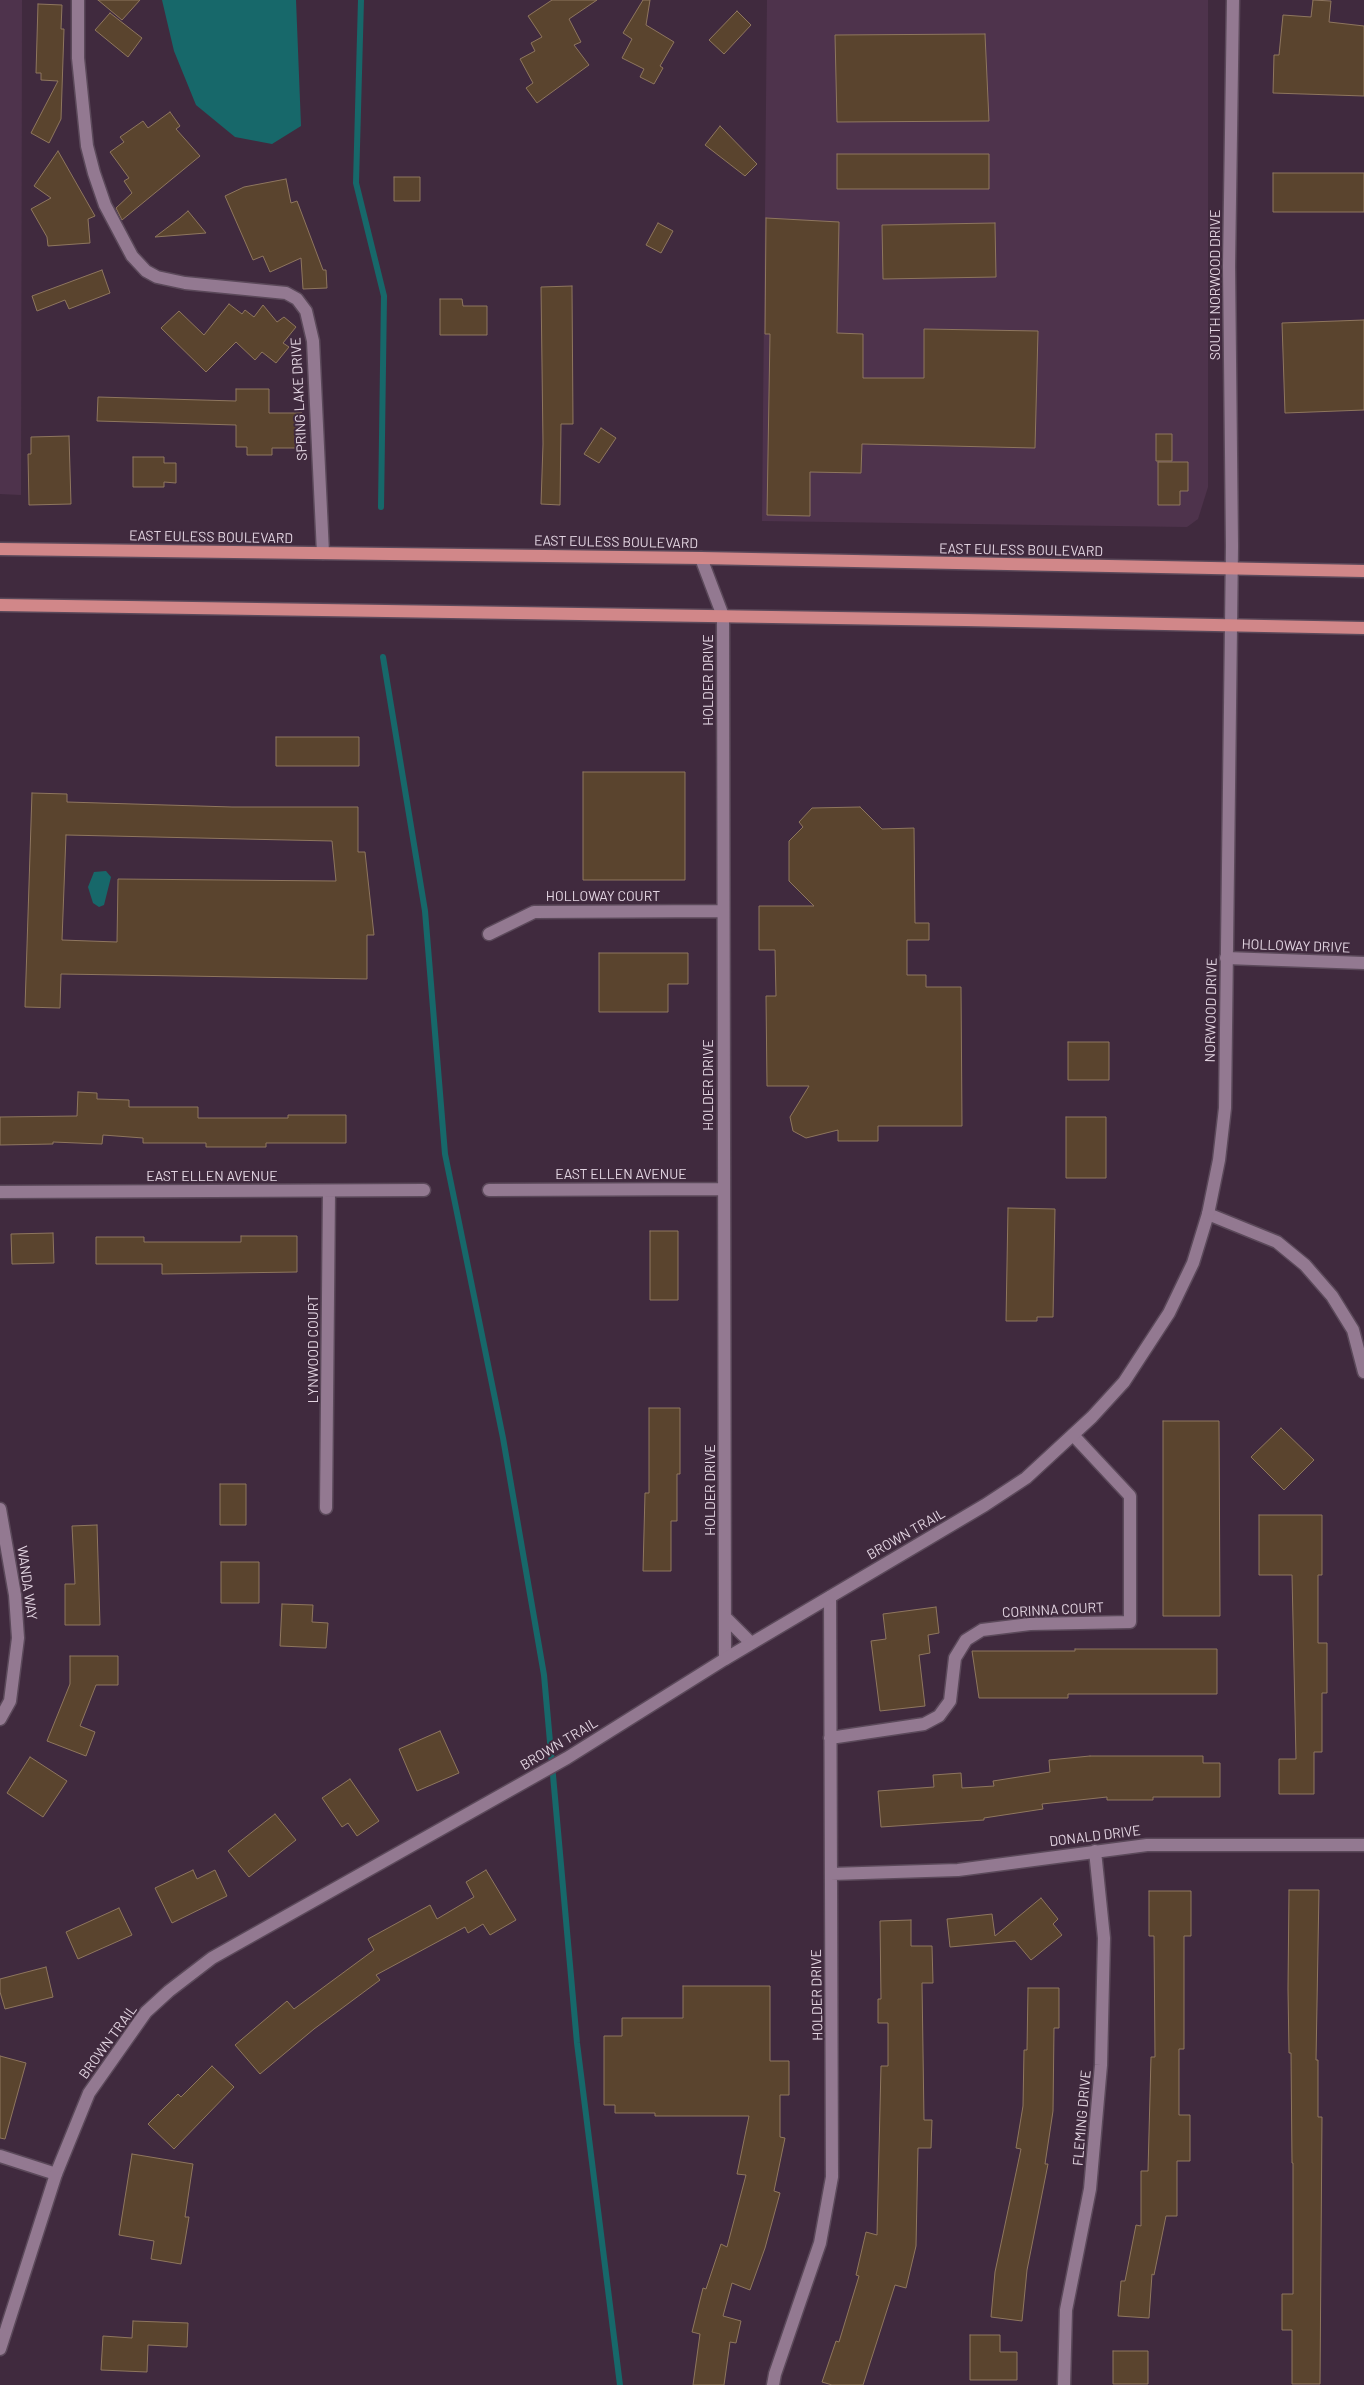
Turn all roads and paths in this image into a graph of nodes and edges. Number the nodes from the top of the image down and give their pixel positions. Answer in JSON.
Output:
{"nodes":[{"id":1,"x":78,"y":0,"type":"edge"},
{"id":2,"x":1233,"y":0,"type":"edge"},
{"id":3,"x":0,"y":549,"type":"edge"},
{"id":4,"x":323,"y":553,"type":"junction"},
{"id":5,"x":700,"y":558,"type":"junction"},
{"id":6,"x":1232,"y":569,"type":"junction"},
{"id":7,"x":1364,"y":571,"type":"edge"},
{"id":8,"x":0,"y":605,"type":"edge"},
{"id":9,"x":723,"y":616,"type":"junction"},
{"id":10,"x":1231,"y":627,"type":"junction"},
{"id":11,"x":1364,"y":628,"type":"edge"},
{"id":12,"x":722,"y":911,"type":"junction"},
{"id":13,"x":489,"y":934,"type":"dead end"},
{"id":14,"x":1226,"y":958,"type":"junction"},
{"id":15,"x":1364,"y":962,"type":"edge"},
{"id":16,"x":724,"y":1189,"type":"junction"},
{"id":17,"x":424,"y":1190,"type":"dead end"},
{"id":18,"x":489,"y":1190,"type":"dead end"},
{"id":19,"x":329,"y":1191,"type":"junction"},
{"id":20,"x":0,"y":1192,"type":"edge"},
{"id":21,"x":1208,"y":1214,"type":"junction"},
{"id":22,"x":1364,"y":1372,"type":"edge"},
{"id":23,"x":1073,"y":1435,"type":"junction"},
{"id":24,"x":326,"y":1508,"type":"dead end"},
{"id":25,"x":0,"y":1509,"type":"edge"},
{"id":26,"x":830,"y":1597,"type":"junction"},
{"id":27,"x":725,"y":1617,"type":"junction"},
{"id":28,"x":751,"y":1643,"type":"junction"},
{"id":29,"x":725,"y":1659,"type":"junction"},
{"id":30,"x":0,"y":1719,"type":"edge"},
{"id":31,"x":830,"y":1738,"type":"junction"},
{"id":32,"x":1364,"y":1844,"type":"edge"},
{"id":33,"x":1095,"y":1851,"type":"junction"},
{"id":34,"x":831,"y":1874,"type":"junction"},
{"id":35,"x":0,"y":2156,"type":"edge"},
{"id":36,"x":56,"y":2174,"type":"junction"},
{"id":37,"x":0,"y":2349,"type":"edge"},
{"id":38,"x":773,"y":2385,"type":"edge"},
{"id":39,"x":1064,"y":2385,"type":"edge"}],
"edges":[{"from":1,"to":4,"type":"street","name":"SPRING LAKE DRIVE"},
{"from":2,"to":6,"type":"street","name":"SOUTH NORWOOD DRIVE"},
{"from":3,"to":4,"type":"main road","name":"EAST EULESS BOULEVARD"},
{"from":4,"to":5,"type":"main road","name":"EAST EULESS BOULEVARD"},
{"from":5,"to":6,"type":"main road","name":"EAST EULESS BOULEVARD"},
{"from":5,"to":9,"type":"street","name":"HOLDER DRIVE"},
{"from":6,"to":7,"type":"main road","name":"EAST EULESS BOULEVARD"},
{"from":6,"to":10,"type":"street","name":"NORWOOD DRIVE"},
{"from":8,"to":9,"type":"main road"},
{"from":9,"to":10,"type":"main road"},
{"from":9,"to":12,"type":"street","name":"HOLDER DRIVE"},
{"from":10,"to":11,"type":"main road"},
{"from":10,"to":14,"type":"street","name":"NORWOOD DRIVE"},
{"from":12,"to":13,"type":"street","name":"HOLLOWAY COURT"},
{"from":12,"to":16,"type":"street","name":"HOLDER DRIVE"},
{"from":14,"to":15,"type":"street","name":"HOLLOWAY DRIVE"},
{"from":14,"to":21,"type":"street","name":"NORWOOD DRIVE"},
{"from":16,"to":18,"type":"street","name":"EAST ELLEN AVENUE"},
{"from":16,"to":27,"type":"street","name":"HOLDER DRIVE"},
{"from":17,"to":19,"type":"street","name":"EAST ELLEN AVENUE"},
{"from":19,"to":20,"type":"street","name":"EAST ELLEN AVENUE"},
{"from":19,"to":24,"type":"street","name":"LYNWOOD COURT"},
{"from":21,"to":22,"type":"street"},
{"from":21,"to":23,"type":"street","name":"BROWN TRAIL"},
{"from":23,"to":26,"type":"street","name":"BROWN TRAIL"},
{"from":23,"to":31,"type":"street","name":"CORINNA COURT"},
{"from":25,"to":30,"type":"street","name":"WANDA WAY"},
{"from":26,"to":28,"type":"street","name":"BROWN TRAIL"},
{"from":26,"to":31,"type":"street","name":"HOLDER DRIVE"},
{"from":27,"to":28,"type":"street"},
{"from":27,"to":29,"type":"street","name":"HOLDER DRIVE"},
{"from":28,"to":29,"type":"street","name":"BROWN TRAIL"},
{"from":29,"to":36,"type":"street","name":"BROWN TRAIL"},
{"from":31,"to":34,"type":"street","name":"HOLDER DRIVE"},
{"from":32,"to":33,"type":"street","name":"DONALD DRIVE"},
{"from":33,"to":34,"type":"street","name":"DONALD DRIVE"},
{"from":33,"to":39,"type":"street","name":"FLEMING DRIVE"},
{"from":34,"to":38,"type":"street","name":"HOLDER DRIVE"},
{"from":35,"to":36,"type":"street"},
{"from":36,"to":37,"type":"street","name":"BROWN TRAIL"}]}
